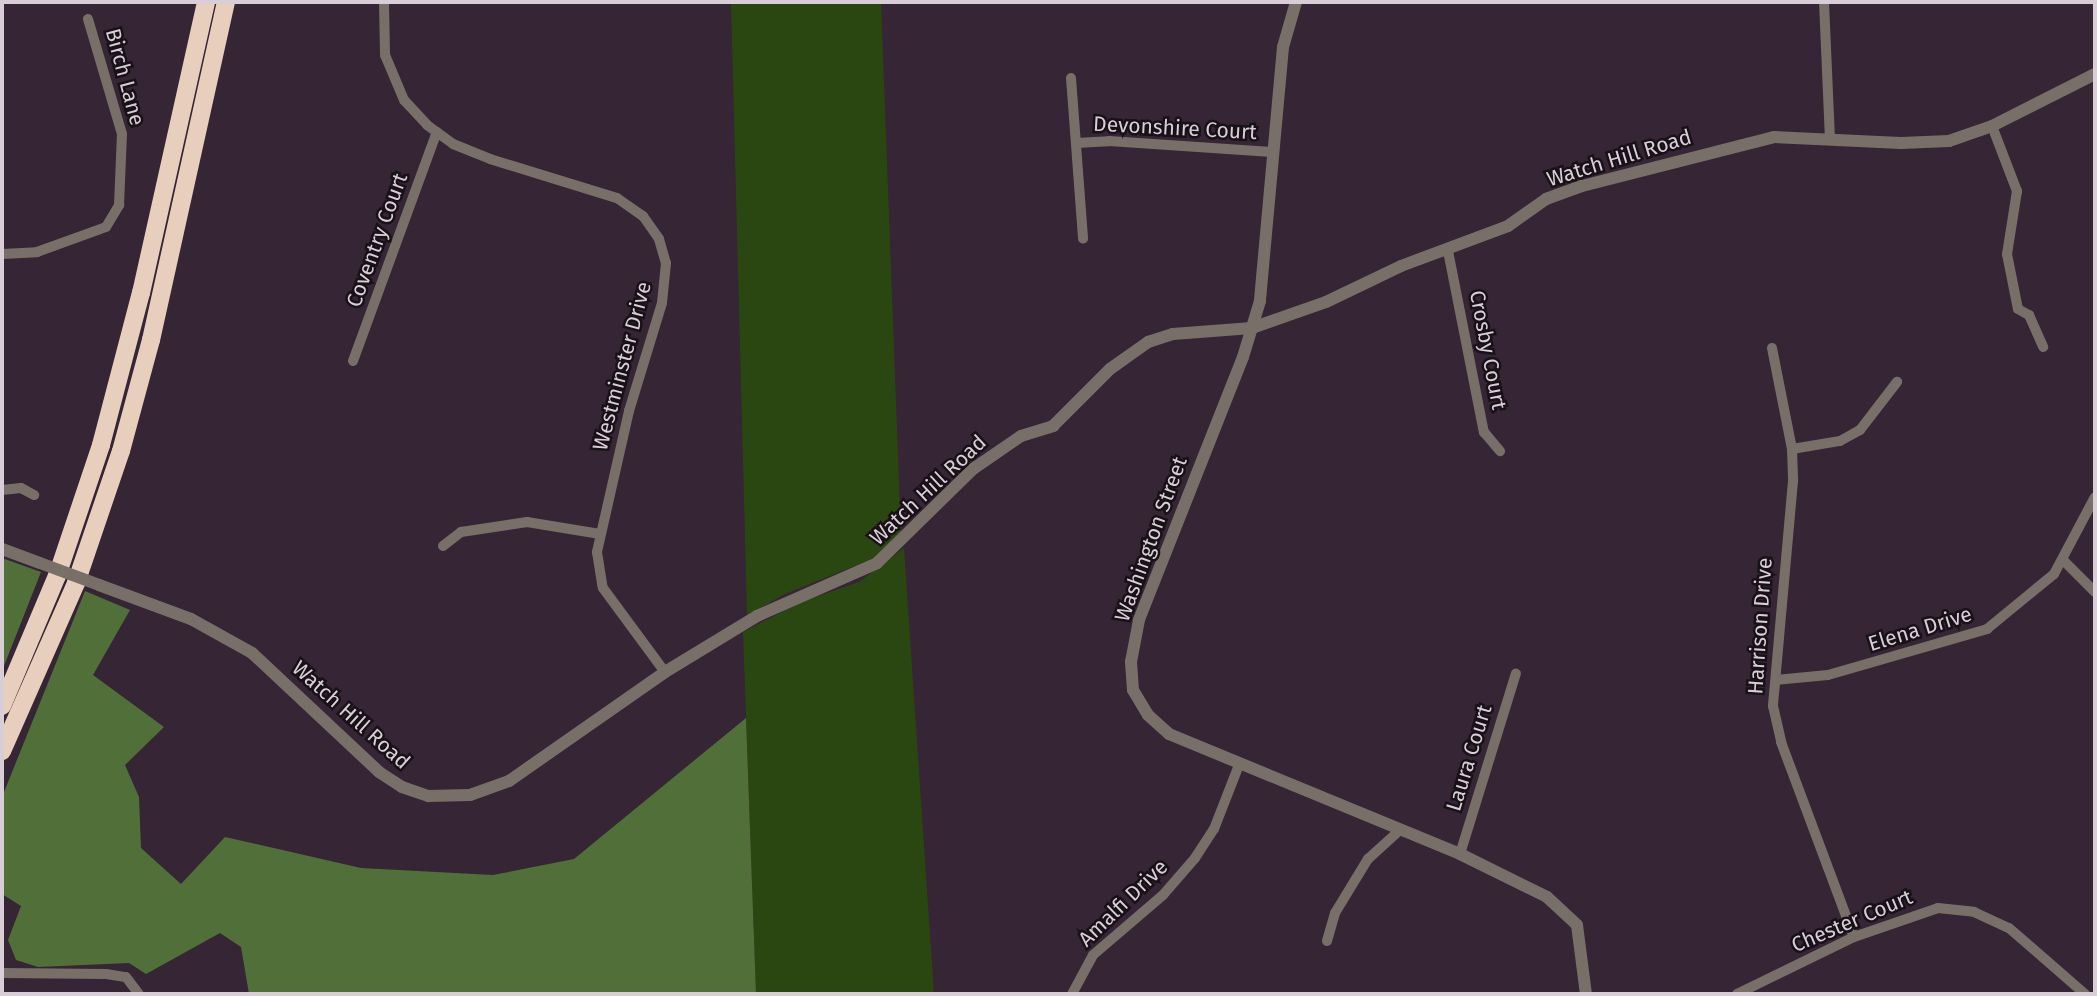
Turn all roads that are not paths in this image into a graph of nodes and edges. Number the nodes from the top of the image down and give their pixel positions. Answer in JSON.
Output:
{"nodes":[{"id":1,"x":206,"y":2,"type":"edge"},
{"id":2,"x":226,"y":2,"type":"edge"},
{"id":3,"x":384,"y":2,"type":"edge"},
{"id":4,"x":1296,"y":2,"type":"edge"},
{"id":5,"x":1824,"y":2,"type":"edge"},
{"id":6,"x":88,"y":19,"type":"dead end"},
{"id":7,"x":2095,"y":74,"type":"edge"},
{"id":8,"x":1071,"y":78,"type":"dead end"},
{"id":9,"x":1992,"y":126,"type":"junction"},
{"id":10,"x":437,"y":132,"type":"junction"},
{"id":11,"x":1830,"y":137,"type":"junction"},
{"id":12,"x":1076,"y":143,"type":"junction"},
{"id":13,"x":1272,"y":152,"type":"junction"},
{"id":14,"x":1083,"y":239,"type":"dead end"},
{"id":15,"x":1448,"y":251,"type":"junction"},
{"id":16,"x":2,"y":254,"type":"edge"},
{"id":17,"x":1252,"y":328,"type":"junction"},
{"id":18,"x":2043,"y":347,"type":"dead end"},
{"id":19,"x":1772,"y":348,"type":"dead end"},
{"id":20,"x":354,"y":361,"type":"dead end"},
{"id":21,"x":1897,"y":382,"type":"dead end"},
{"id":22,"x":1792,"y":449,"type":"junction"},
{"id":23,"x":1500,"y":451,"type":"dead end"},
{"id":24,"x":2,"y":490,"type":"edge"},
{"id":25,"x":34,"y":495,"type":"dead end"},
{"id":26,"x":2095,"y":497,"type":"edge"},
{"id":27,"x":600,"y":534,"type":"junction"},
{"id":28,"x":443,"y":546,"type":"dead end"},
{"id":29,"x":2,"y":548,"type":"edge"},
{"id":30,"x":2064,"y":561,"type":"junction"},
{"id":31,"x":2095,"y":592,"type":"edge"},
{"id":32,"x":665,"y":673,"type":"junction"},
{"id":33,"x":1516,"y":673,"type":"dead end"},
{"id":34,"x":1776,"y":680,"type":"junction"},
{"id":35,"x":2,"y":706,"type":"edge"},
{"id":36,"x":2,"y":751,"type":"edge"},
{"id":37,"x":1238,"y":765,"type":"junction"},
{"id":38,"x":1400,"y":830,"type":"junction"},
{"id":39,"x":1460,"y":853,"type":"junction"},
{"id":40,"x":1854,"y":937,"type":"junction"},
{"id":41,"x":1327,"y":940,"type":"dead end"},
{"id":42,"x":2,"y":973,"type":"edge"},
{"id":43,"x":139,"y":994,"type":"edge"},
{"id":44,"x":1072,"y":994,"type":"edge"},
{"id":45,"x":1586,"y":994,"type":"edge"},
{"id":46,"x":1737,"y":994,"type":"edge"},
{"id":47,"x":2085,"y":994,"type":"edge"}],
"edges":[{"from":1,"to":35,"type":"highway"},
{"from":2,"to":36,"type":"highway"},
{"from":3,"to":10,"type":"street","name":"Westminster Drive"},
{"from":4,"to":13,"type":"street","name":"Washington Street"},
{"from":5,"to":11,"type":"street"},
{"from":6,"to":16,"type":"street","name":"Birch Lane"},
{"from":7,"to":9,"type":"street","name":"Watch Hill Road"},
{"from":8,"to":12,"type":"street","name":"Devonshire Court"},
{"from":9,"to":11,"type":"street","name":"Watch Hill Road"},
{"from":9,"to":18,"type":"street"},
{"from":10,"to":20,"type":"street","name":"Coventry Court"},
{"from":10,"to":27,"type":"street","name":"Westminster Drive"},
{"from":11,"to":15,"type":"street","name":"Watch Hill Road"},
{"from":12,"to":13,"type":"street","name":"Devonshire Court"},
{"from":12,"to":14,"type":"street","name":"Devonshire Court"},
{"from":13,"to":17,"type":"street","name":"Washington Street"},
{"from":15,"to":17,"type":"street","name":"Watch Hill Road"},
{"from":15,"to":23,"type":"street","name":"Crosby Court"},
{"from":17,"to":32,"type":"street","name":"Watch Hill Road"},
{"from":17,"to":37,"type":"street","name":"Washington Street"},
{"from":19,"to":22,"type":"street","name":"Harrison Drive"},
{"from":21,"to":22,"type":"street"},
{"from":22,"to":34,"type":"street","name":"Harrison Drive"},
{"from":24,"to":25,"type":"street"},
{"from":26,"to":30,"type":"street","name":"Elena Drive"},
{"from":27,"to":28,"type":"street"},
{"from":27,"to":32,"type":"street","name":"Westminster Drive"},
{"from":29,"to":32,"type":"street","name":"Watch Hill Road","bridge":true},
{"from":30,"to":31,"type":"street"},
{"from":30,"to":34,"type":"street","name":"Elena Drive"},
{"from":33,"to":39,"type":"street","name":"Laura Court"},
{"from":34,"to":40,"type":"street","name":"Harrison Drive"},
{"from":37,"to":38,"type":"street","name":"Washington Street"},
{"from":37,"to":44,"type":"street","name":"Amalfi Drive"},
{"from":38,"to":39,"type":"street","name":"Washington Street"},
{"from":38,"to":41,"type":"street"},
{"from":39,"to":45,"type":"street","name":"Washington Street"},
{"from":40,"to":46,"type":"street","name":"Chester Court"},
{"from":40,"to":47,"type":"street","name":"Chester Court"},
{"from":42,"to":43,"type":"street"}]}
